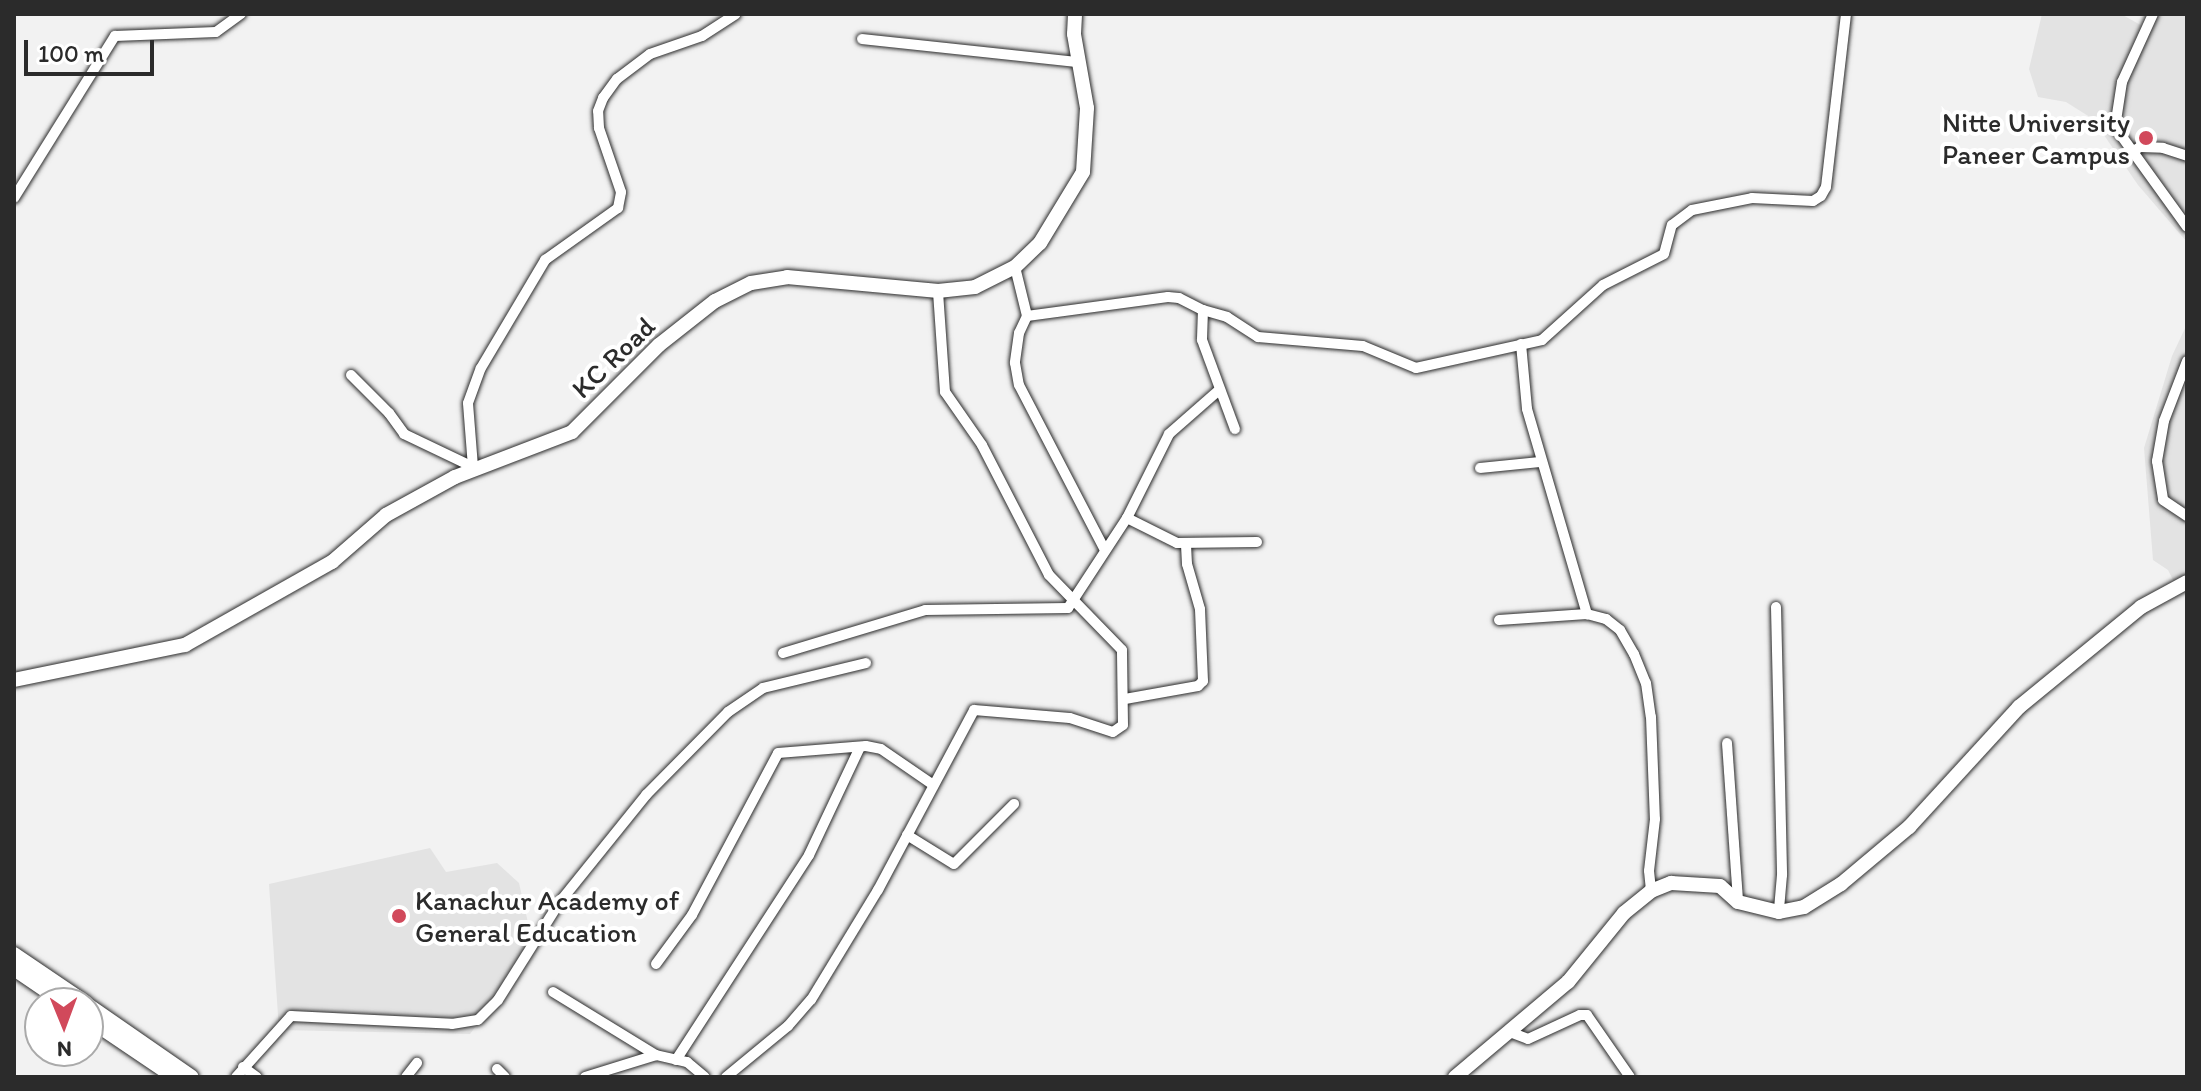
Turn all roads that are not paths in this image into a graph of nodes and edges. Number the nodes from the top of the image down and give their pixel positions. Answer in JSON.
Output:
{"nodes":[{"id":1,"x":241,"y":14,"type":"edge"},
{"id":2,"x":736,"y":14,"type":"edge"},
{"id":3,"x":1075,"y":14,"type":"edge"},
{"id":4,"x":1846,"y":14,"type":"edge"},
{"id":5,"x":2153,"y":14,"type":"edge"},
{"id":6,"x":862,"y":39,"type":"dead end"},
{"id":7,"x":1079,"y":62,"type":"junction"},
{"id":8,"x":2132,"y":152,"type":"junction"},
{"id":9,"x":2187,"y":156,"type":"edge"},
{"id":10,"x":14,"y":198,"type":"edge"},
{"id":11,"x":2187,"y":227,"type":"edge"},
{"id":12,"x":1015,"y":267,"type":"junction"},
{"id":13,"x":938,"y":291,"type":"junction"},
{"id":14,"x":1203,"y":310,"type":"junction"},
{"id":15,"x":1027,"y":316,"type":"junction"},
{"id":16,"x":1521,"y":344,"type":"junction"},
{"id":17,"x":2187,"y":361,"type":"edge"},
{"id":18,"x":351,"y":375,"type":"dead end"},
{"id":19,"x":1219,"y":390,"type":"junction"},
{"id":20,"x":1235,"y":429,"type":"dead end"},
{"id":21,"x":1540,"y":462,"type":"junction"},
{"id":22,"x":473,"y":467,"type":"junction"},
{"id":23,"x":1480,"y":468,"type":"dead end"},
{"id":24,"x":2187,"y":516,"type":"edge"},
{"id":25,"x":1127,"y":518,"type":"junction"},
{"id":26,"x":1257,"y":542,"type":"dead end"},
{"id":27,"x":1186,"y":543,"type":"junction"},
{"id":28,"x":1104,"y":548,"type":"junction"},
{"id":29,"x":2187,"y":582,"type":"edge"},
{"id":30,"x":1073,"y":601,"type":"junction"},
{"id":31,"x":1776,"y":607,"type":"dead end"},
{"id":32,"x":1587,"y":614,"type":"junction"},
{"id":33,"x":1499,"y":620,"type":"dead end"},
{"id":34,"x":783,"y":653,"type":"dead end"},
{"id":35,"x":866,"y":663,"type":"dead end"},
{"id":36,"x":14,"y":680,"type":"edge"},
{"id":37,"x":1125,"y":699,"type":"junction"},
{"id":38,"x":1727,"y":743,"type":"dead end"},
{"id":39,"x":860,"y":747,"type":"junction"},
{"id":40,"x":932,"y":784,"type":"junction"},
{"id":41,"x":1014,"y":804,"type":"dead end"},
{"id":42,"x":907,"y":835,"type":"junction"},
{"id":43,"x":1651,"y":891,"type":"junction"},
{"id":44,"x":1738,"y":902,"type":"junction"},
{"id":45,"x":1779,"y":912,"type":"junction"},
{"id":46,"x":14,"y":954,"type":"edge"},
{"id":47,"x":656,"y":964,"type":"dead end"},
{"id":48,"x":14,"y":969,"type":"edge"},
{"id":49,"x":40,"y":987,"type":"edge"},
{"id":50,"x":62,"y":987,"type":"edge"},
{"id":51,"x":553,"y":992,"type":"dead end"},
{"id":52,"x":104,"y":1019,"type":"edge"},
{"id":53,"x":104,"y":1027,"type":"edge"},
{"id":54,"x":1510,"y":1032,"type":"junction"},
{"id":55,"x":123,"y":1036,"type":"junction"},
{"id":56,"x":656,"y":1055,"type":"junction"},
{"id":57,"x":676,"y":1060,"type":"junction"},
{"id":58,"x":417,"y":1063,"type":"dead end"},
{"id":59,"x":243,"y":1067,"type":"junction"},
{"id":60,"x":174,"y":1077,"type":"edge"},
{"id":61,"x":192,"y":1077,"type":"edge"},
{"id":62,"x":236,"y":1077,"type":"edge"},
{"id":63,"x":257,"y":1077,"type":"edge"},
{"id":64,"x":406,"y":1077,"type":"edge"},
{"id":65,"x":585,"y":1077,"type":"edge"},
{"id":66,"x":705,"y":1077,"type":"edge"},
{"id":67,"x":726,"y":1077,"type":"edge"},
{"id":68,"x":1455,"y":1077,"type":"edge"},
{"id":69,"x":1630,"y":1077,"type":"edge"}],
"edges":[{"from":1,"to":10,"type":"street"},
{"from":2,"to":22,"type":"street"},
{"from":3,"to":7,"type":"main road","name":"KC Road"},
{"from":4,"to":16,"type":"street"},
{"from":5,"to":8,"type":"street"},
{"from":6,"to":7,"type":"street"},
{"from":7,"to":12,"type":"main road","name":"KC Road"},
{"from":8,"to":9,"type":"street"},
{"from":8,"to":11,"type":"street"},
{"from":12,"to":13,"type":"main road","name":"KC Road"},
{"from":12,"to":15,"type":"street"},
{"from":13,"to":22,"type":"main road","name":"KC Road"},
{"from":13,"to":30,"type":"street"},
{"from":14,"to":15,"type":"street"},
{"from":14,"to":16,"type":"street"},
{"from":14,"to":19,"type":"street"},
{"from":15,"to":28,"type":"street"},
{"from":16,"to":21,"type":"street"},
{"from":17,"to":24,"type":"street"},
{"from":18,"to":22,"type":"street"},
{"from":19,"to":20,"type":"street"},
{"from":19,"to":25,"type":"street"},
{"from":21,"to":23,"type":"street"},
{"from":21,"to":32,"type":"street"},
{"from":22,"to":36,"type":"main road","name":"KC Road"},
{"from":25,"to":27,"type":"street"},
{"from":25,"to":28,"type":"street"},
{"from":26,"to":27,"type":"street"},
{"from":27,"to":37,"type":"street"},
{"from":28,"to":30,"type":"street"},
{"from":29,"to":45,"type":"main road"},
{"from":30,"to":34,"type":"street"},
{"from":30,"to":37,"type":"street"},
{"from":31,"to":45,"type":"street"},
{"from":32,"to":33,"type":"street"},
{"from":32,"to":43,"type":"street"},
{"from":35,"to":59,"type":"street"},
{"from":37,"to":40,"type":"street"},
{"from":38,"to":44,"type":"street"},
{"from":39,"to":40,"type":"street"},
{"from":39,"to":47,"type":"street"},
{"from":39,"to":57,"type":"street"},
{"from":40,"to":42,"type":"street"},
{"from":41,"to":42,"type":"street"},
{"from":42,"to":67,"type":"street"},
{"from":43,"to":44,"type":"main road"},
{"from":43,"to":54,"type":"main road"},
{"from":44,"to":45,"type":"main road"},
{"from":46,"to":50,"type":"main road"},
{"from":48,"to":49,"type":"main road"},
{"from":51,"to":56,"type":"street"},
{"from":52,"to":55,"type":"main road"},
{"from":53,"to":55,"type":"main road"},
{"from":54,"to":68,"type":"main road"},
{"from":54,"to":69,"type":"street"},
{"from":55,"to":60,"type":"main road"},
{"from":55,"to":61,"type":"main road"},
{"from":56,"to":57,"type":"street"},
{"from":56,"to":65,"type":"street"},
{"from":57,"to":66,"type":"street"},
{"from":58,"to":64,"type":"street"},
{"from":59,"to":62,"type":"street"},
{"from":59,"to":63,"type":"street"}]}
